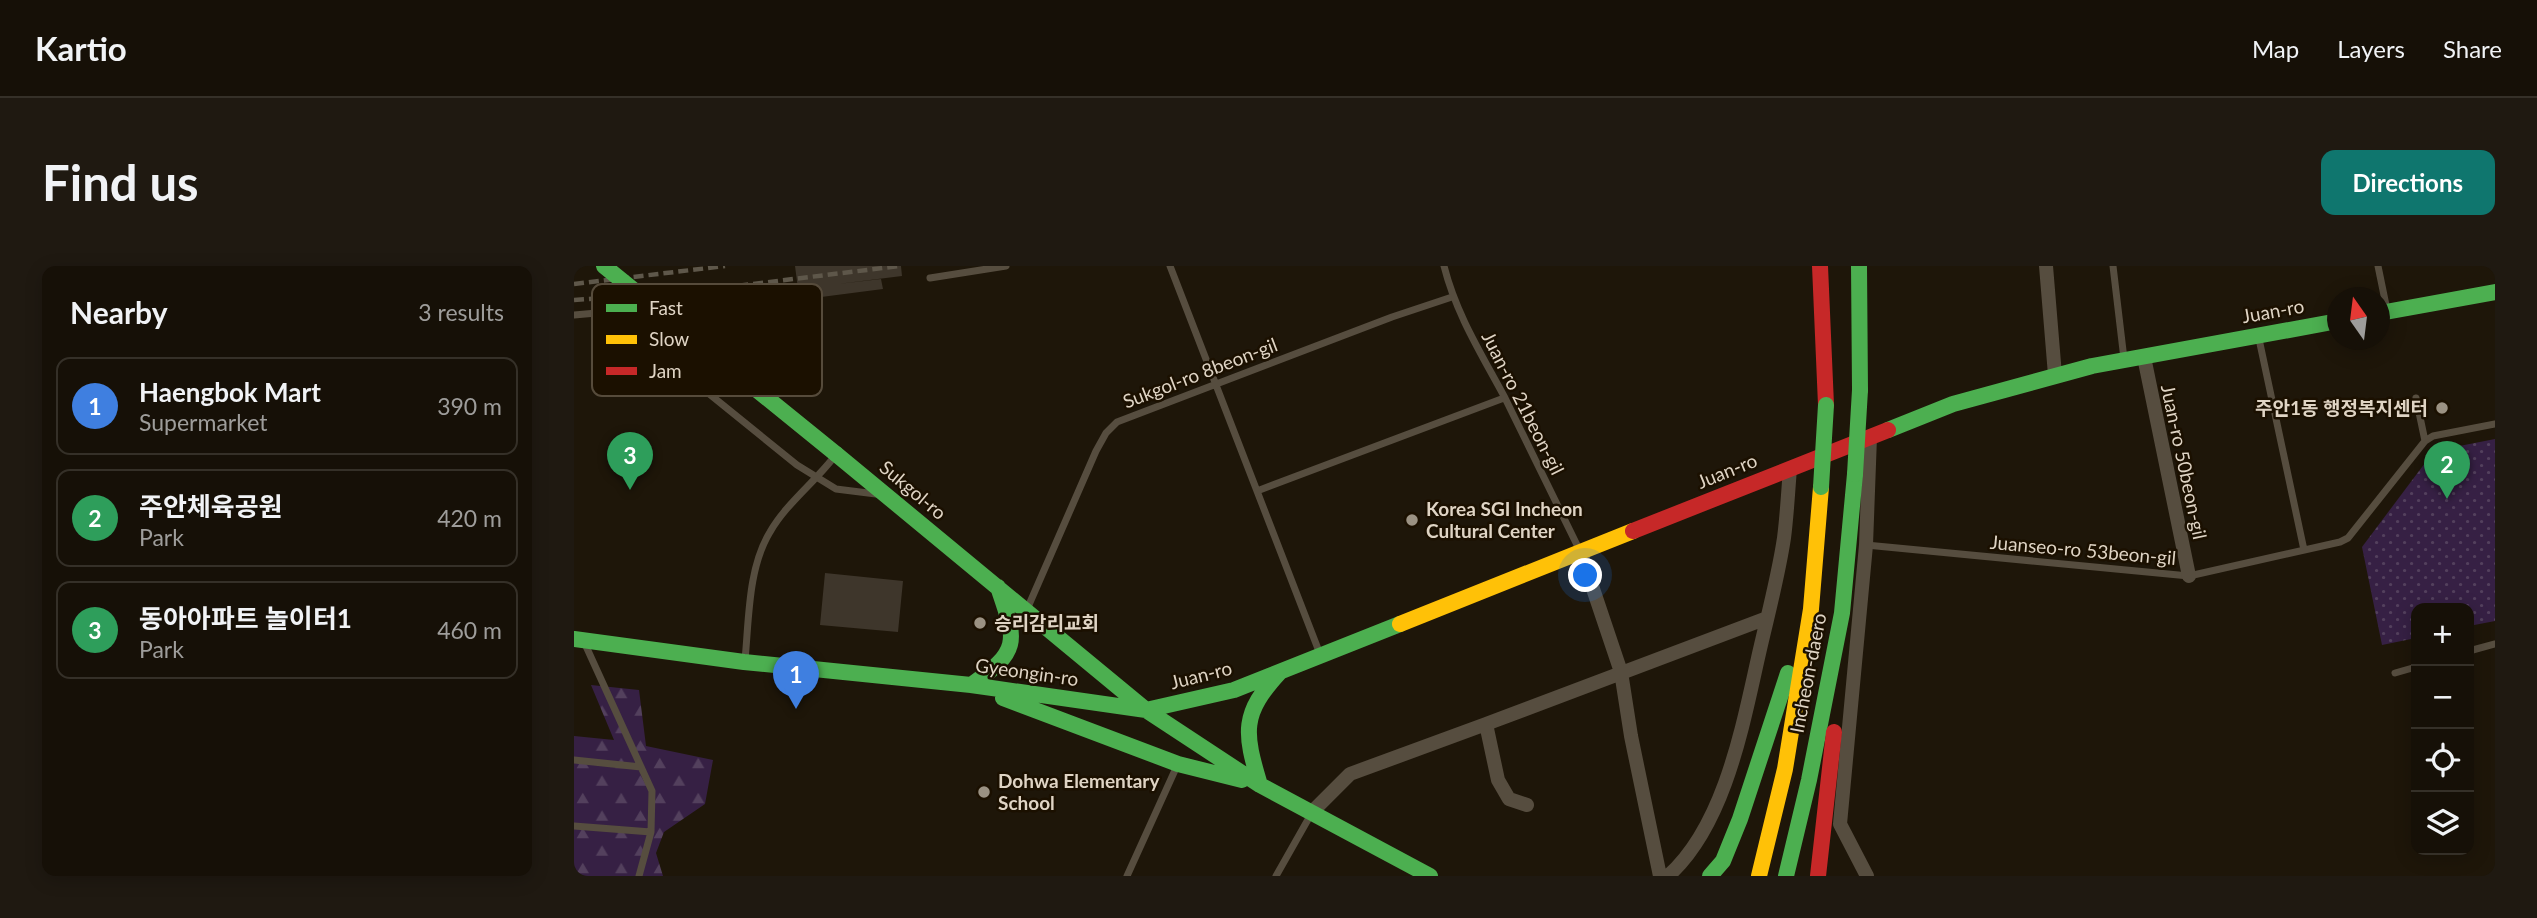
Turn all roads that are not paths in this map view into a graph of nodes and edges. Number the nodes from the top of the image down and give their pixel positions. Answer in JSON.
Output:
{"nodes":[{"id":1,"x":604,"y":266,"type":"edge"},
{"id":2,"x":1006,"y":266,"type":"edge"},
{"id":3,"x":1170,"y":266,"type":"edge"},
{"id":4,"x":1444,"y":266,"type":"edge"},
{"id":5,"x":1820,"y":266,"type":"edge"},
{"id":6,"x":1860,"y":266,"type":"edge"},
{"id":7,"x":2046,"y":266,"type":"edge"},
{"id":8,"x":2113,"y":266,"type":"edge"},
{"id":9,"x":2378,"y":266,"type":"edge"},
{"id":10,"x":930,"y":278,"type":"dead end"},
{"id":11,"x":626,"y":284,"type":"edge"},
{"id":12,"x":2380,"y":287,"type":"edge"},
{"id":13,"x":2495,"y":292,"type":"edge"},
{"id":14,"x":1452,"y":297,"type":"junction"},
{"id":15,"x":2390,"y":311,"type":"edge"},
{"id":16,"x":592,"y":313,"type":"edge"},
{"id":17,"x":574,"y":315,"type":"edge"},
{"id":18,"x":2327,"y":323,"type":"edge"},
{"id":19,"x":2258,"y":335,"type":"junction"},
{"id":20,"x":2144,"y":356,"type":"junction"},
{"id":21,"x":2124,"y":360,"type":"junction"},
{"id":22,"x":2055,"y":375,"type":"junction"},
{"id":23,"x":1216,"y":385,"type":"junction"},
{"id":24,"x":712,"y":396,"type":"edge"},
{"id":25,"x":764,"y":396,"type":"edge"},
{"id":26,"x":1504,"y":398,"type":"junction"},
{"id":27,"x":2416,"y":398,"type":"dead end"},
{"id":28,"x":2495,"y":424,"type":"edge"},
{"id":29,"x":1870,"y":437,"type":"junction"},
{"id":30,"x":2425,"y":441,"type":"junction"},
{"id":31,"x":836,"y":454,"type":"junction"},
{"id":32,"x":1790,"y":469,"type":"junction"},
{"id":33,"x":817,"y":477,"type":"junction"},
{"id":34,"x":1257,"y":491,"type":"junction"},
{"id":35,"x":886,"y":495,"type":"junction"},
{"id":36,"x":1866,"y":545,"type":"junction"},
{"id":37,"x":2304,"y":550,"type":"junction"},
{"id":38,"x":1581,"y":553,"type":"junction"},
{"id":39,"x":2189,"y":576,"type":"junction"},
{"id":40,"x":998,"y":587,"type":"junction"},
{"id":41,"x":1811,"y":609,"type":"junction"},
{"id":42,"x":1027,"y":611,"type":"junction"},
{"id":43,"x":1842,"y":612,"type":"junction"},
{"id":44,"x":1767,"y":618,"type":"junction"},
{"id":45,"x":579,"y":640,"type":"edge"},
{"id":46,"x":2495,"y":644,"type":"edge"},
{"id":47,"x":2474,"y":650,"type":"edge"},
{"id":48,"x":1321,"y":656,"type":"junction"},
{"id":49,"x":744,"y":662,"type":"junction"},
{"id":50,"x":2411,"y":668,"type":"edge"},
{"id":51,"x":1280,"y":672,"type":"junction"},
{"id":52,"x":1621,"y":672,"type":"junction"},
{"id":53,"x":2395,"y":673,"type":"dead end"},
{"id":54,"x":971,"y":685,"type":"junction"},
{"id":55,"x":1146,"y":710,"type":"junction"},
{"id":56,"x":1486,"y":724,"type":"junction"},
{"id":57,"x":574,"y":760,"type":"edge"},
{"id":58,"x":1178,"y":764,"type":"junction"},
{"id":59,"x":641,"y":767,"type":"junction"},
{"id":60,"x":1260,"y":785,"type":"junction"},
{"id":61,"x":1527,"y":805,"type":"dead end"},
{"id":62,"x":1311,"y":813,"type":"junction"},
{"id":63,"x":574,"y":826,"type":"edge"},
{"id":64,"x":651,"y":832,"type":"junction"},
{"id":65,"x":639,"y":876,"type":"edge"},
{"id":66,"x":1127,"y":876,"type":"edge"},
{"id":67,"x":1276,"y":876,"type":"edge"},
{"id":68,"x":1430,"y":876,"type":"edge"},
{"id":69,"x":1660,"y":876,"type":"edge"},
{"id":70,"x":1668,"y":876,"type":"edge"},
{"id":71,"x":1710,"y":876,"type":"edge"},
{"id":72,"x":1759,"y":876,"type":"edge"},
{"id":73,"x":1786,"y":876,"type":"edge"},
{"id":74,"x":1818,"y":876,"type":"edge"},
{"id":75,"x":1867,"y":876,"type":"edge"}],
"edges":[{"from":1,"to":11,"type":"main road","name":"Sukgol-ro","bridge":true},
{"from":2,"to":10,"type":"lane"},
{"from":3,"to":23,"type":"lane"},
{"from":4,"to":14,"type":"lane","name":"Juan-ro 21beon-gil"},
{"from":5,"to":41,"type":"main road","name":"Incheon-daero","bridge":true},
{"from":6,"to":43,"type":"main road","name":"Incheon-daero","bridge":true},
{"from":7,"to":22,"type":"street"},
{"from":8,"to":21,"type":"lane"},
{"from":9,"to":12,"type":"lane"},
{"from":13,"to":15,"type":"main road"},
{"from":14,"to":23,"type":"lane","name":"Sukgol-ro 8beon-gil"},
{"from":14,"to":26,"type":"lane","name":"Juan-ro 21beon-gil"},
{"from":16,"to":17,"type":"lane"},
{"from":18,"to":19,"type":"main road","name":"Juan-ro"},
{"from":19,"to":20,"type":"main road","name":"Juan-ro"},
{"from":19,"to":37,"type":"lane"},
{"from":20,"to":21,"type":"main road","name":"Juan-ro"},
{"from":20,"to":39,"type":"street","name":"Juan-ro 50beon-gil"},
{"from":21,"to":22,"type":"main road","name":"Juan-ro"},
{"from":22,"to":29,"type":"main road","name":"Juan-ro"},
{"from":23,"to":34,"type":"lane"},
{"from":23,"to":42,"type":"lane","name":"Sukgol-ro 8beon-gil"},
{"from":24,"to":33,"type":"lane"},
{"from":25,"to":31,"type":"main road","name":"Sukgol-ro","bridge":true},
{"from":26,"to":34,"type":"lane"},
{"from":26,"to":38,"type":"lane","name":"Juan-ro 21beon-gil"},
{"from":27,"to":30,"type":"lane"},
{"from":28,"to":30,"type":"lane"},
{"from":29,"to":32,"type":"main road","name":"Juan-ro"},
{"from":29,"to":36,"type":"street"},
{"from":30,"to":37,"type":"lane","name":"Juanseo-ro 53beon-gil"},
{"from":31,"to":33,"type":"lane"},
{"from":31,"to":35,"type":"main road","name":"Sukgol-ro"},
{"from":32,"to":38,"type":"main road","name":"Juan-ro"},
{"from":32,"to":44,"type":"street"},
{"from":33,"to":35,"type":"lane"},
{"from":33,"to":49,"type":"lane"},
{"from":34,"to":48,"type":"lane"},
{"from":35,"to":40,"type":"main road","name":"Sukgol-ro"},
{"from":36,"to":39,"type":"lane","name":"Juanseo-ro 53beon-gil"},
{"from":36,"to":75,"type":"street"},
{"from":37,"to":39,"type":"lane","name":"Juanseo-ro 53beon-gil"},
{"from":38,"to":48,"type":"main road","name":"Juan-ro"},
{"from":38,"to":52,"type":"street"},
{"from":40,"to":42,"type":"main road","name":"Sukgol-ro"},
{"from":40,"to":54,"type":"main road"},
{"from":41,"to":71,"type":"main road"},
{"from":41,"to":72,"type":"main road","name":"Incheon-daero"},
{"from":42,"to":55,"type":"main road","name":"Sukgol-ro"},
{"from":43,"to":73,"type":"main road","name":"Incheon-daero"},
{"from":43,"to":74,"type":"main road"},
{"from":44,"to":52,"type":"street"},
{"from":44,"to":70,"type":"street"},
{"from":45,"to":49,"type":"main road","name":"Gyeongin-ro"},
{"from":45,"to":59,"type":"lane"},
{"from":46,"to":47,"type":"lane"},
{"from":48,"to":51,"type":"main road","name":"Juan-ro"},
{"from":49,"to":54,"type":"main road","name":"Gyeongin-ro"},
{"from":50,"to":53,"type":"lane"},
{"from":51,"to":55,"type":"main road","name":"Juan-ro"},
{"from":51,"to":60,"type":"main road"},
{"from":52,"to":56,"type":"street"},
{"from":52,"to":69,"type":"street"},
{"from":54,"to":55,"type":"main road","name":"Gyeongin-ro"},
{"from":54,"to":58,"type":"main road"},
{"from":55,"to":60,"type":"main road","name":"Gyeongin-ro"},
{"from":56,"to":61,"type":"street"},
{"from":56,"to":62,"type":"street"},
{"from":57,"to":59,"type":"lane"},
{"from":58,"to":60,"type":"main road"},
{"from":58,"to":66,"type":"lane"},
{"from":59,"to":64,"type":"lane"},
{"from":60,"to":62,"type":"main road","name":"Gyeongin-ro"},
{"from":62,"to":67,"type":"lane"},
{"from":62,"to":68,"type":"main road","name":"Gyeongin-ro"},
{"from":63,"to":64,"type":"lane"},
{"from":64,"to":65,"type":"lane"}]}
